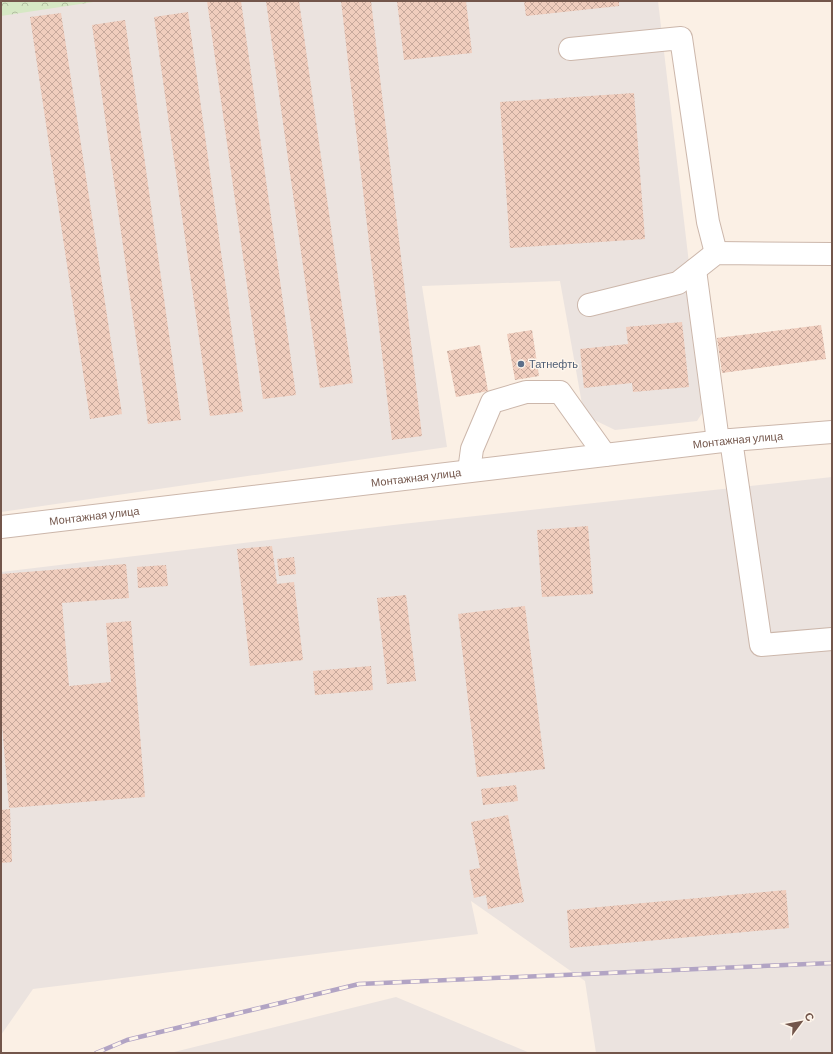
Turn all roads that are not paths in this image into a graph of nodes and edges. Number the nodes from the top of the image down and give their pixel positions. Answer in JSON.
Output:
{"nodes":[{"id":1,"x":570,"y":49,"type":"dead end"},
{"id":2,"x":716,"y":253,"type":"junction"},
{"id":3,"x":832,"y":254,"type":"edge"},
{"id":4,"x":695,"y":270,"type":"junction"},
{"id":5,"x":589,"y":305,"type":"dead end"},
{"id":6,"x":832,"y":432,"type":"edge"},
{"id":7,"x":725,"y":440,"type":"junction"},
{"id":8,"x":605,"y":456,"type":"junction"},
{"id":9,"x":470,"y":471,"type":"junction"},
{"id":10,"x":1,"y":527,"type":"edge"},
{"id":11,"x":832,"y":639,"type":"edge"}],
"edges":[{"from":1,"to":2,"type":"street"},
{"from":2,"to":3,"type":"street"},
{"from":2,"to":4,"type":"street"},
{"from":4,"to":5,"type":"street"},
{"from":4,"to":7,"type":"street"},
{"from":6,"to":7,"type":"street","name":"Монтажная улица"},
{"from":7,"to":8,"type":"street","name":"Монтажная улица"},
{"from":7,"to":11,"type":"street"},
{"from":8,"to":9,"type":"street","name":"Монтажная улица"},
{"from":8,"to":9,"type":"street"},
{"from":9,"to":10,"type":"street","name":"Монтажная улица"}]}
